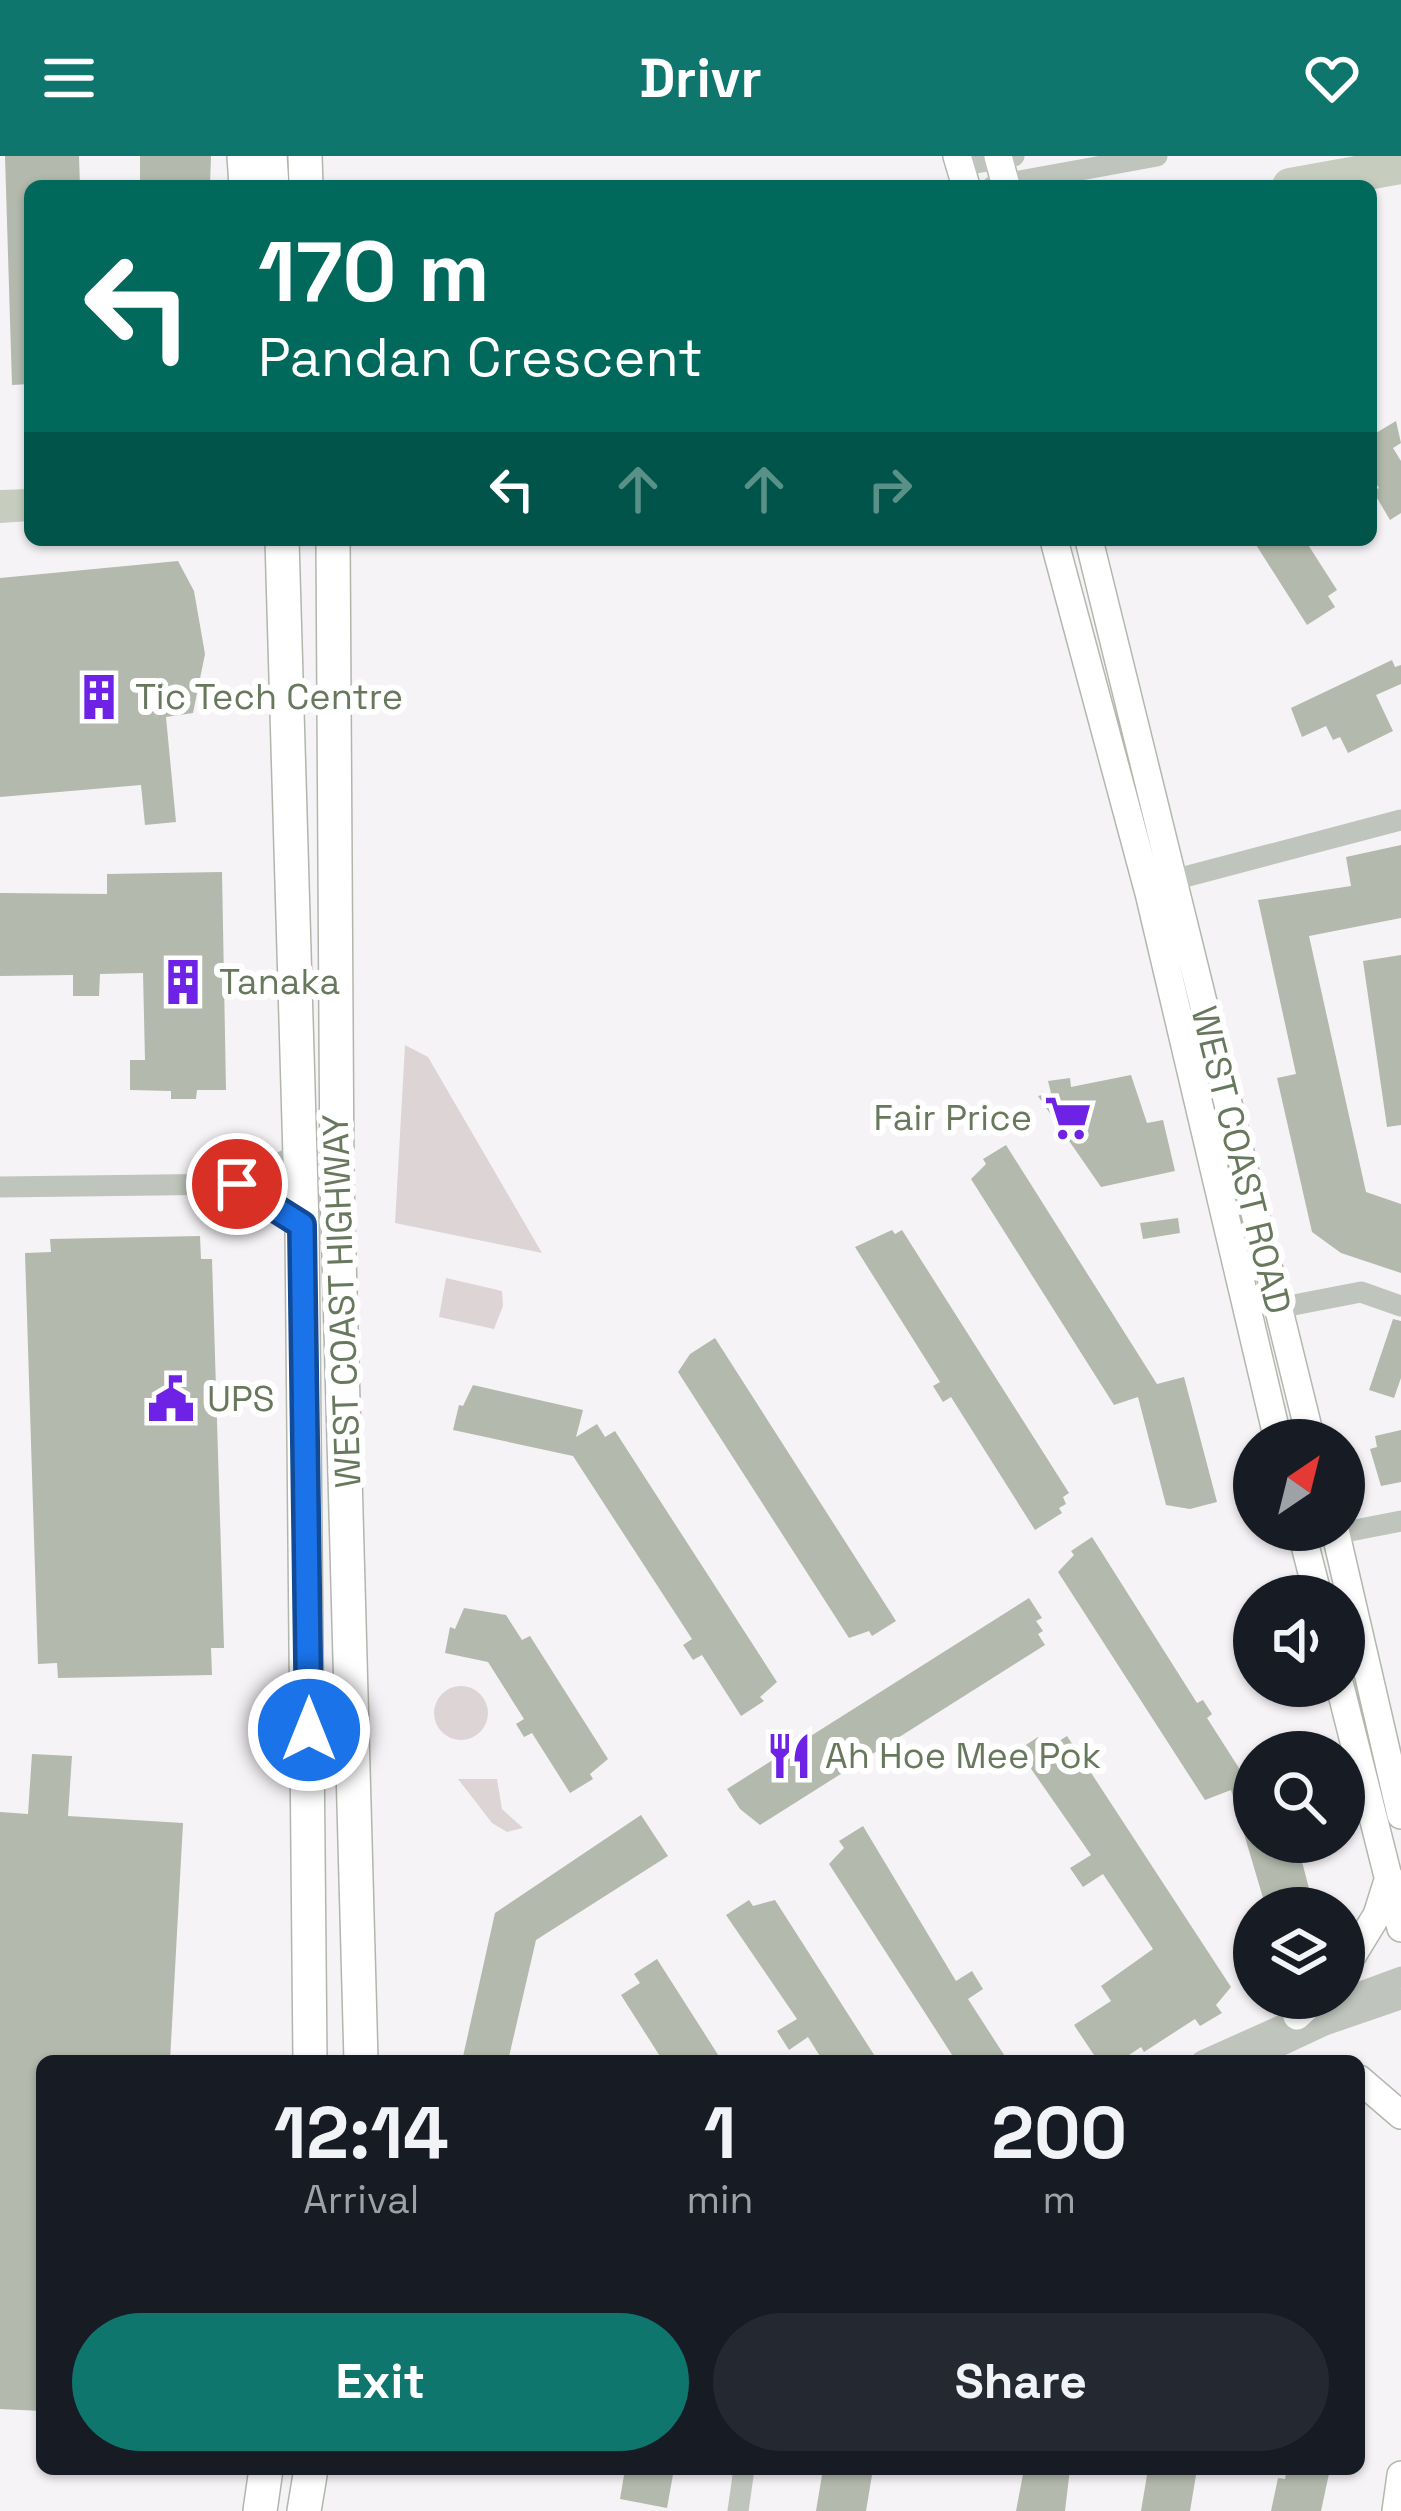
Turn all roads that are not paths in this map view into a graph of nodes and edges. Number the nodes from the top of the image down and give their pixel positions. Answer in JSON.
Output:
{"nodes":[{"id":1,"x":1156,"y":156,"type":"edge"},
{"id":2,"x":961,"y":170,"type":"edge"},
{"id":3,"x":1003,"y":171,"type":"edge"},
{"id":4,"x":283,"y":546,"type":"edge"},
{"id":5,"x":333,"y":546,"type":"edge"},
{"id":6,"x":1056,"y":546,"type":"edge"},
{"id":7,"x":1090,"y":546,"type":"edge"},
{"id":8,"x":1126,"y":753,"type":"junction"},
{"id":9,"x":1401,"y":820,"type":"edge"},
{"id":10,"x":1160,"y":887,"type":"junction"},
{"id":11,"x":300,"y":1153,"type":"junction"},
{"id":12,"x":1244,"y":1165,"type":"junction"},
{"id":13,"x":1216,"y":1175,"type":"junction"},
{"id":14,"x":237,"y":1184,"type":"junction"},
{"id":15,"x":0,"y":1187,"type":"edge"},
{"id":16,"x":302,"y":1225,"type":"junction"},
{"id":17,"x":1401,"y":1306,"type":"edge"},
{"id":18,"x":1278,"y":1308,"type":"junction"},
{"id":19,"x":1273,"y":1419,"type":"edge"},
{"id":20,"x":1306,"y":1419,"type":"edge"},
{"id":21,"x":1401,"y":1521,"type":"edge"},
{"id":22,"x":1365,"y":1527,"type":"edge"},
{"id":23,"x":1339,"y":1551,"type":"edge"},
{"id":24,"x":350,"y":1644,"type":"junction"},
{"id":25,"x":308,"y":1648,"type":"junction"},
{"id":26,"x":1345,"y":1707,"type":"edge"},
{"id":27,"x":1401,"y":1815,"type":"edge"},
{"id":28,"x":1389,"y":1877,"type":"junction"},
{"id":29,"x":1401,"y":1928,"type":"edge"},
{"id":30,"x":1365,"y":1934,"type":"edge"},
{"id":31,"x":1401,"y":1977,"type":"edge"},
{"id":32,"x":1365,"y":1990,"type":"edge"},
{"id":33,"x":1401,"y":1999,"type":"edge"},
{"id":34,"x":1283,"y":2019,"type":"edge"},
{"id":35,"x":310,"y":2055,"type":"edge"},
{"id":36,"x":361,"y":2055,"type":"edge"},
{"id":37,"x":1214,"y":2055,"type":"edge"},
{"id":38,"x":1261,"y":2055,"type":"edge"},
{"id":39,"x":1365,"y":2084,"type":"edge"},
{"id":40,"x":1401,"y":2115,"type":"edge"},
{"id":41,"x":265,"y":2475,"type":"edge"},
{"id":42,"x":310,"y":2475,"type":"edge"},
{"id":43,"x":743,"y":2475,"type":"edge"},
{"id":44,"x":260,"y":2511,"type":"edge"},
{"id":45,"x":304,"y":2511,"type":"edge"},
{"id":46,"x":738,"y":2511,"type":"edge"}],
"edges":[{"from":1,"to":3,"type":"street"},
{"from":2,"to":3,"type":"street"},
{"from":4,"to":11,"type":"highway","name":"WEST COAST HIGHWAY"},
{"from":5,"to":24,"type":"highway","name":"WEST COAST HIGHWAY"},
{"from":6,"to":8,"type":"main road","name":"WEST COAST ROAD"},
{"from":7,"to":8,"type":"main road","name":"WEST COAST ROAD"},
{"from":8,"to":10,"type":"main road","name":"WEST COAST ROAD"},
{"from":9,"to":10,"type":"street"},
{"from":10,"to":12,"type":"main road","name":"WEST COAST ROAD"},
{"from":10,"to":13,"type":"main road","name":"WEST COAST ROAD"},
{"from":11,"to":14,"type":"street"},
{"from":11,"to":16,"type":"highway","name":"WEST COAST HIGHWAY"},
{"from":12,"to":13,"type":"main road"},
{"from":12,"to":18,"type":"main road","name":"WEST COAST ROAD"},
{"from":13,"to":19,"type":"main road","name":"WEST COAST ROAD"},
{"from":14,"to":15,"type":"street"},
{"from":14,"to":16,"type":"street"},
{"from":16,"to":25,"type":"highway","name":"WEST COAST HIGHWAY"},
{"from":17,"to":18,"type":"street"},
{"from":18,"to":20,"type":"main road","name":"WEST COAST ROAD"},
{"from":21,"to":22,"type":"street"},
{"from":23,"to":27,"type":"main road"},
{"from":24,"to":25,"type":"highway"},
{"from":24,"to":36,"type":"highway","name":"WEST COAST HIGHWAY"},
{"from":25,"to":35,"type":"highway","name":"WEST COAST HIGHWAY"},
{"from":26,"to":28,"type":"main road"},
{"from":28,"to":29,"type":"main road"},
{"from":28,"to":30,"type":"main road"},
{"from":31,"to":32,"type":"street"},
{"from":33,"to":38,"type":"street"},
{"from":34,"to":37,"type":"street"},
{"from":39,"to":40,"type":"main road"},
{"from":41,"to":44,"type":"highway"},
{"from":42,"to":45,"type":"highway"},
{"from":43,"to":46,"type":"street"}]}
